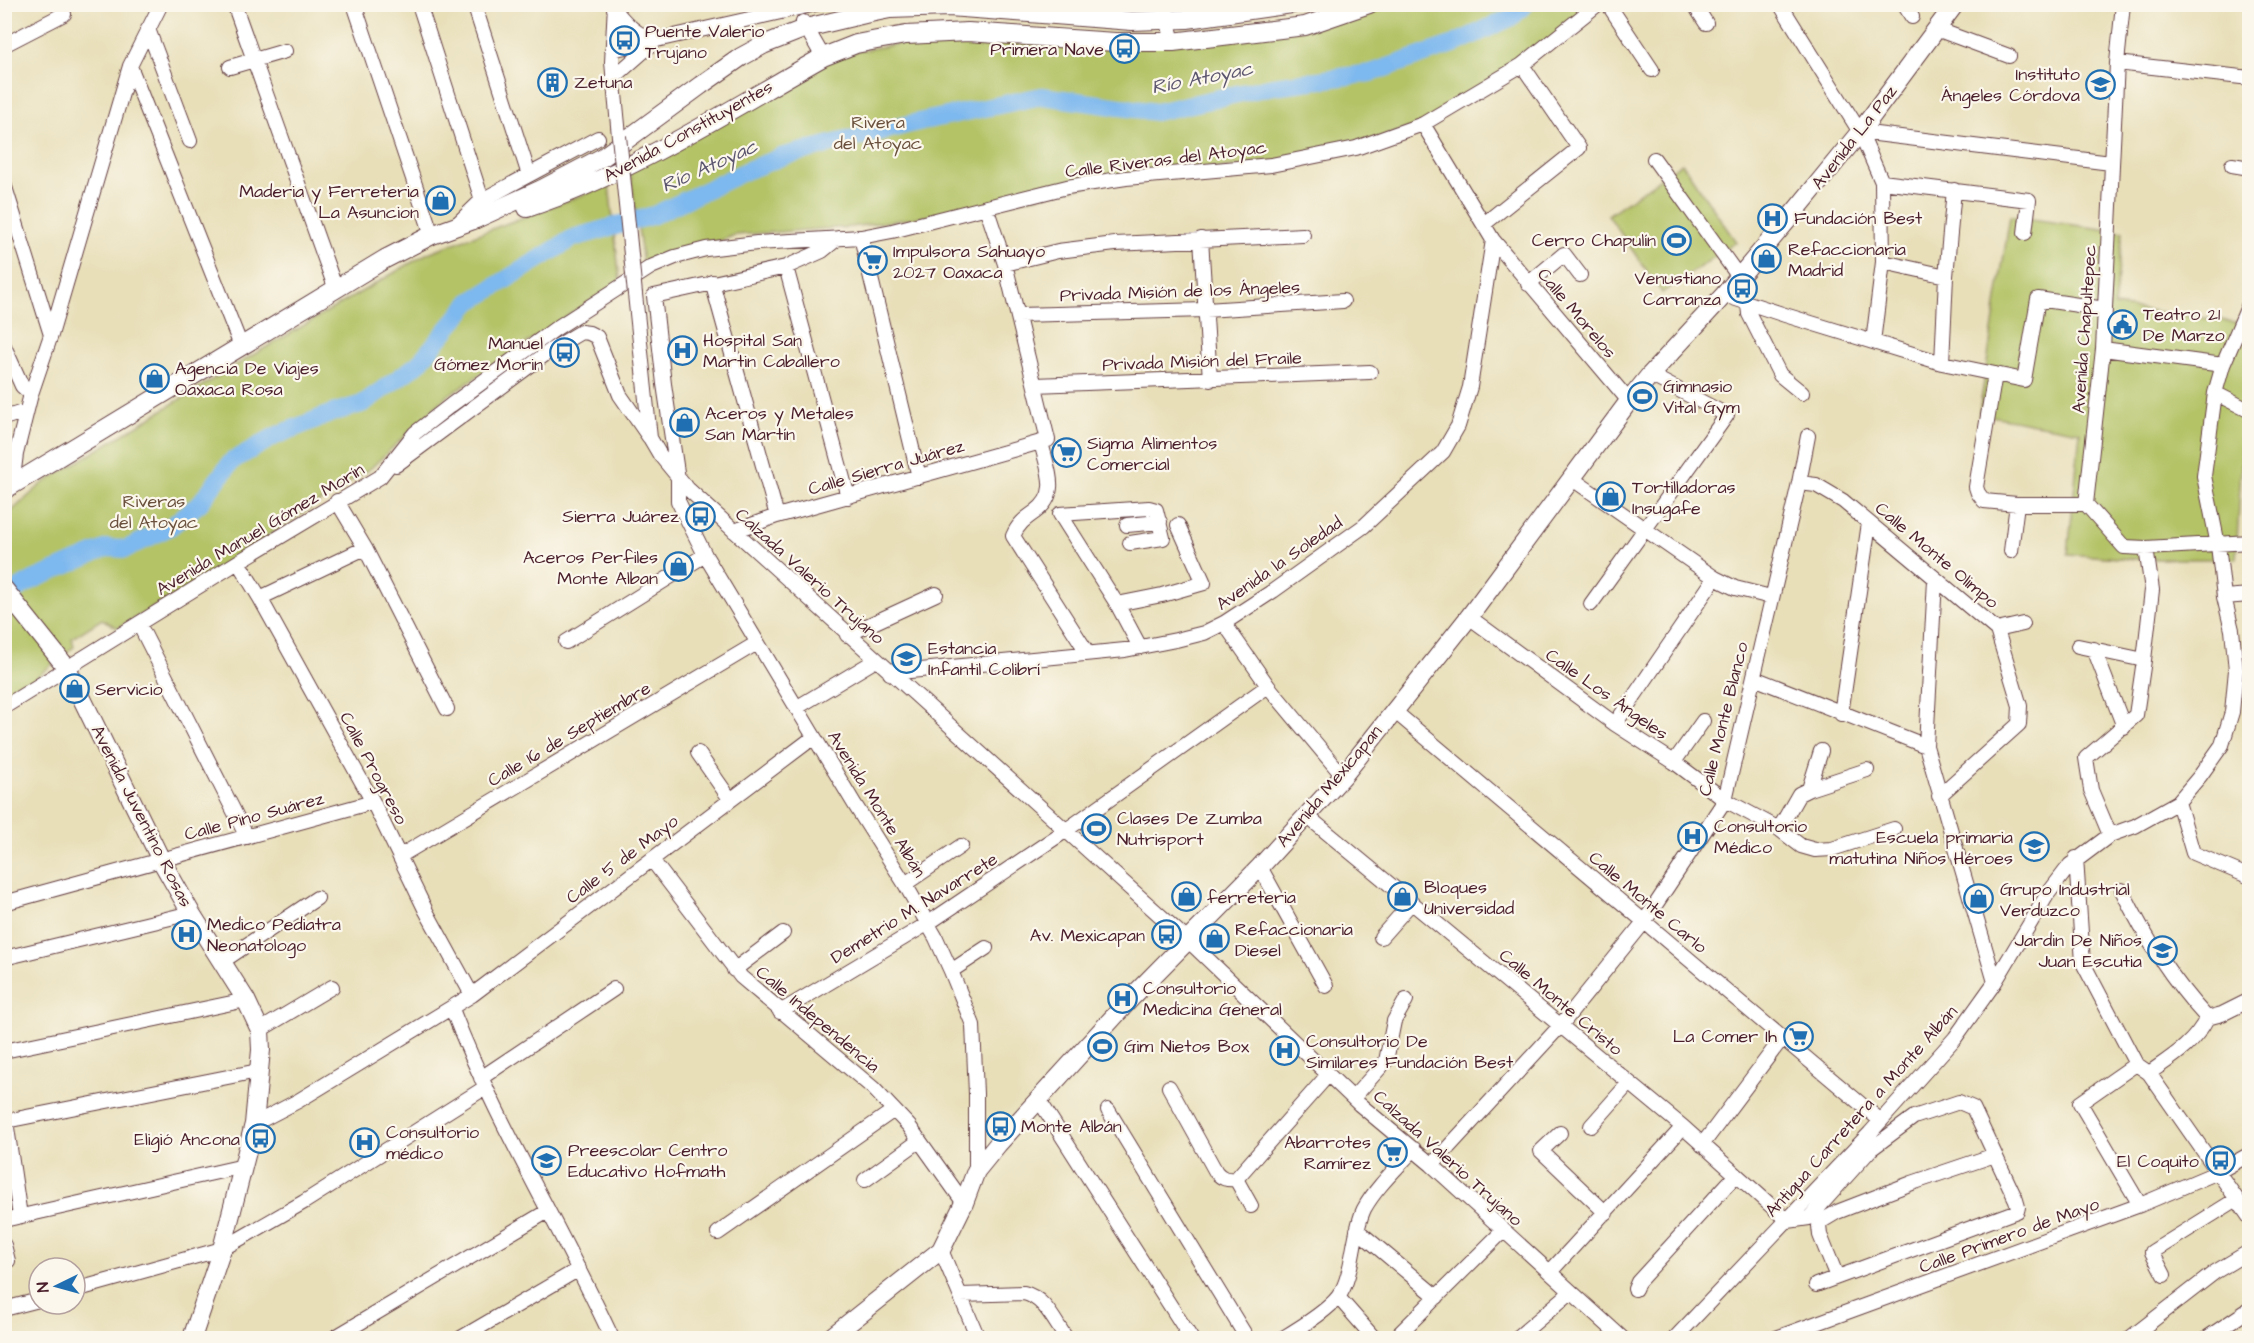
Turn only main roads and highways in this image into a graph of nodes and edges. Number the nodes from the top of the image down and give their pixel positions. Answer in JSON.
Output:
{"nodes":[{"id":1,"x":1292,"y":4,"type":"edge"},
{"id":2,"x":1369,"y":4,"type":"edge"},
{"id":3,"x":1955,"y":4,"type":"edge"},
{"id":4,"x":928,"y":6,"type":"edge"},
{"id":5,"x":1107,"y":12,"type":"edge"},
{"id":6,"x":1167,"y":12,"type":"edge"},
{"id":7,"x":1115,"y":42,"type":"junction"},
{"id":8,"x":476,"y":219,"type":"junction"},
{"id":9,"x":1629,"y":401,"type":"joint"},
{"id":10,"x":11,"y":486,"type":"edge"},
{"id":11,"x":4,"y":589,"type":"edge"},
{"id":12,"x":192,"y":1338,"type":"edge"},
{"id":13,"x":830,"y":1338,"type":"edge"}],
"edges":[{"from":1,"to":6,"type":"main road","name":"Avenida Constituyentes"},
{"from":2,"to":7,"type":"main road","name":"Avenida Constituyentes"},
{"from":3,"to":9,"type":"main road","name":"Avenida La Paz"},
{"from":4,"to":5,"type":"main road","name":"Avenida Constituyentes"},
{"from":4,"to":8,"type":"main road","name":"Avenida Constituyentes"},
{"from":5,"to":6,"type":"main road","name":"Avenida Constituyentes"},
{"from":5,"to":7,"type":"main road"},
{"from":7,"to":8,"type":"main road","name":"Avenida Constituyentes"},
{"from":8,"to":10,"type":"main road"},
{"from":9,"to":13,"type":"main road","name":"Avenida Mexicapan"},
{"from":11,"to":12,"type":"main road","name":"Avenida Juventino Rosas"}]}
